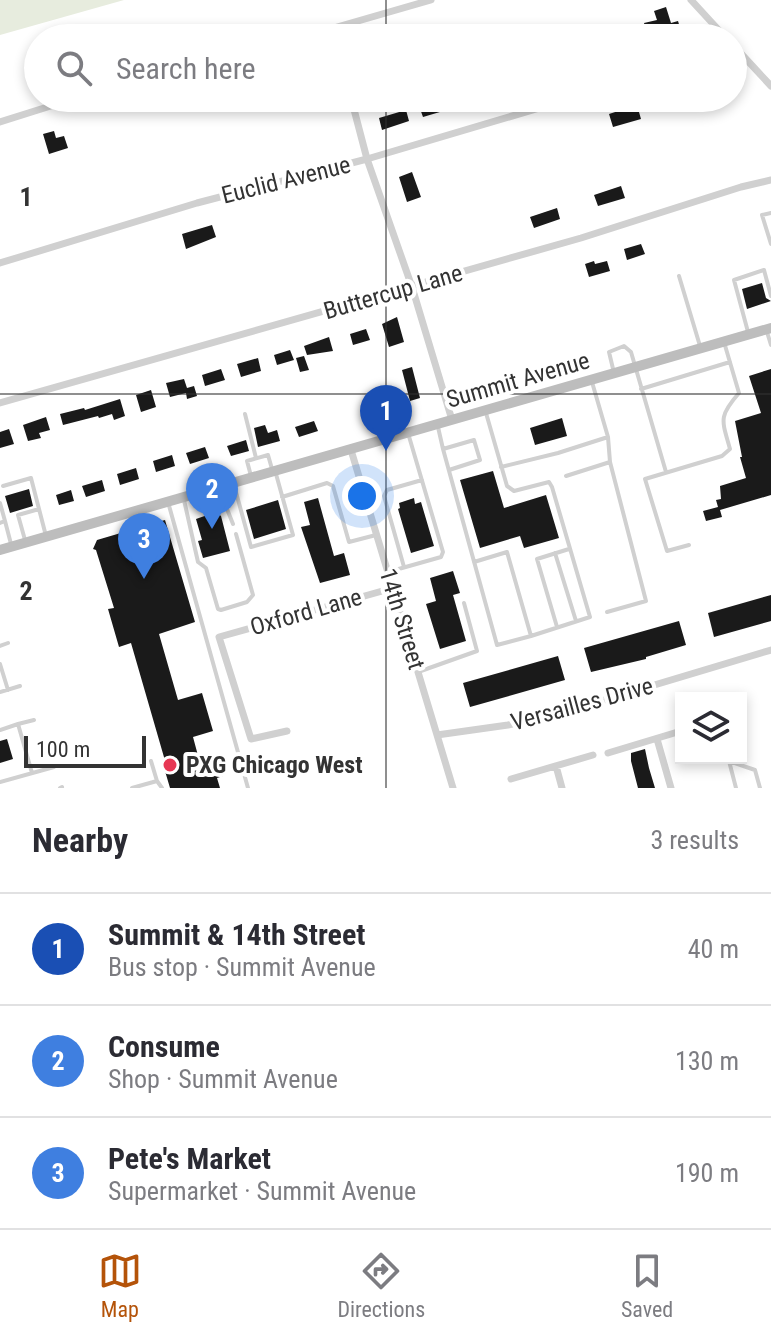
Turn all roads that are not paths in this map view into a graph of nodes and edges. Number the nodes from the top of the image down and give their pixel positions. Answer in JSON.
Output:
{"nodes":[{"id":1,"x":431,"y":0,"type":"edge"},
{"id":2,"x":691,"y":0,"type":"edge"},
{"id":3,"x":352,"y":24,"type":"edge"},
{"id":4,"x":713,"y":24,"type":"edge"},
{"id":5,"x":747,"y":61,"type":"edge"},
{"id":6,"x":771,"y":86,"type":"edge"},
{"id":7,"x":32,"y":112,"type":"edge"},
{"id":8,"x":355,"y":112,"type":"edge"},
{"id":9,"x":526,"y":112,"type":"edge"},
{"id":10,"x":0,"y":122,"type":"edge"},
{"id":11,"x":367,"y":159,"type":"junction"},
{"id":12,"x":771,"y":180,"type":"edge"},
{"id":13,"x":771,"y":213,"type":"edge"},
{"id":14,"x":771,"y":244,"type":"edge"},
{"id":15,"x":0,"y":263,"type":"edge"},
{"id":16,"x":679,"y":276,"type":"dead end"},
{"id":17,"x":412,"y":287,"type":"junction"},
{"id":18,"x":771,"y":296,"type":"edge"},
{"id":19,"x":769,"y":329,"type":"edge"},
{"id":20,"x":749,"y":335,"type":"junction"},
{"id":21,"x":724,"y":342,"type":"junction"},
{"id":22,"x":771,"y":345,"type":"edge"},
{"id":23,"x":701,"y":348,"type":"junction"},
{"id":24,"x":730,"y":362,"type":"junction"},
{"id":25,"x":635,"y":367,"type":"junction"},
{"id":26,"x":614,"y":374,"type":"junction"},
{"id":27,"x":591,"y":380,"type":"junction"},
{"id":28,"x":641,"y":389,"type":"junction"},
{"id":29,"x":0,"y":403,"type":"edge"},
{"id":30,"x":485,"y":411,"type":"junction"},
{"id":31,"x":245,"y":414,"type":"dead end"},
{"id":32,"x":452,"y":420,"type":"junction"},
{"id":33,"x":437,"y":425,"type":"junction"},
{"id":34,"x":408,"y":433,"type":"junction"},
{"id":35,"x":608,"y":437,"type":"junction"},
{"id":36,"x":443,"y":449,"type":"junction"},
{"id":37,"x":351,"y":450,"type":"junction"},
{"id":38,"x":256,"y":458,"type":"junction"},
{"id":39,"x":610,"y":462,"type":"junction"},
{"id":40,"x":501,"y":467,"type":"junction"},
{"id":41,"x":449,"y":470,"type":"junction"},
{"id":42,"x":274,"y":472,"type":"junction"},
{"id":43,"x":666,"y":472,"type":"junction"},
{"id":44,"x":566,"y":476,"type":"dead end"},
{"id":45,"x":251,"y":478,"type":"junction"},
{"id":46,"x":422,"y":480,"type":"junction"},
{"id":47,"x":233,"y":483,"type":"junction"},
{"id":48,"x":3,"y":486,"type":"dead end"},
{"id":49,"x":219,"y":487,"type":"junction"},
{"id":50,"x":183,"y":497,"type":"junction"},
{"id":51,"x":282,"y":497,"type":"junction"},
{"id":52,"x":168,"y":502,"type":"junction"},
{"id":53,"x":0,"y":503,"type":"edge"},
{"id":54,"x":39,"y":509,"type":"junction"},
{"id":55,"x":3,"y":522,"type":"edge"},
{"id":56,"x":233,"y":524,"type":"dead end"},
{"id":57,"x":236,"y":534,"type":"dead end"},
{"id":58,"x":376,"y":535,"type":"junction"},
{"id":59,"x":47,"y":537,"type":"junction"},
{"id":60,"x":26,"y":543,"type":"junction"},
{"id":61,"x":689,"y":545,"type":"dead end"},
{"id":62,"x":12,"y":546,"type":"junction"},
{"id":63,"x":570,"y":549,"type":"junction"},
{"id":64,"x":0,"y":550,"type":"edge"},
{"id":65,"x":555,"y":553,"type":"junction"},
{"id":66,"x":474,"y":562,"type":"junction"},
{"id":67,"x":404,"y":568,"type":"junction"},
{"id":68,"x":388,"y":572,"type":"junction"},
{"id":69,"x":393,"y":588,"type":"junction"},
{"id":70,"x":464,"y":603,"type":"dead end"},
{"id":71,"x":607,"y":612,"type":"dead end"},
{"id":72,"x":576,"y":621,"type":"junction"},
{"id":73,"x":557,"y":627,"type":"junction"},
{"id":74,"x":531,"y":636,"type":"junction"},
{"id":75,"x":8,"y":643,"type":"dead end"},
{"id":76,"x":0,"y":646,"type":"edge"},
{"id":77,"x":771,"y":650,"type":"edge"},
{"id":78,"x":0,"y":664,"type":"edge"},
{"id":79,"x":418,"y":672,"type":"junction"},
{"id":80,"x":20,"y":686,"type":"dead end"},
{"id":81,"x":8,"y":690,"type":"junction"},
{"id":82,"x":0,"y":692,"type":"edge"},
{"id":83,"x":34,"y":720,"type":"dead end"},
{"id":84,"x":18,"y":724,"type":"junction"},
{"id":85,"x":0,"y":730,"type":"edge"},
{"id":86,"x":287,"y":731,"type":"dead end"},
{"id":87,"x":675,"y":733,"type":"edge"},
{"id":88,"x":437,"y":735,"type":"junction"},
{"id":89,"x":657,"y":739,"type":"junction"},
{"id":90,"x":608,"y":753,"type":"dead end"},
{"id":91,"x":593,"y":755,"type":"dead end"},
{"id":92,"x":151,"y":761,"type":"dead end"},
{"id":93,"x":556,"y":766,"type":"junction"},
{"id":94,"x":54,"y":767,"type":"dead end"},
{"id":95,"x":32,"y":773,"type":"junction"},
{"id":96,"x":511,"y":779,"type":"dead end"},
{"id":97,"x":157,"y":781,"type":"junction"},
{"id":98,"x":0,"y":782,"type":"edge"},
{"id":99,"x":132,"y":788,"type":"edge"},
{"id":100,"x":162,"y":788,"type":"edge"},
{"id":101,"x":248,"y":788,"type":"edge"},
{"id":102,"x":453,"y":788,"type":"edge"},
{"id":103,"x":562,"y":788,"type":"edge"},
{"id":104,"x":671,"y":788,"type":"edge"},
{"id":105,"x":736,"y":788,"type":"edge"},
{"id":106,"x":760,"y":788,"type":"edge"}],
"edges":[{"from":1,"to":3,"type":"street"},
{"from":2,"to":4,"type":"street"},
{"from":5,"to":6,"type":"street"},
{"from":7,"to":10,"type":"street"},
{"from":8,"to":11,"type":"street"},
{"from":9,"to":11,"type":"street","name":"Euclid Avenue"},
{"from":11,"to":15,"type":"street","name":"Euclid Avenue"},
{"from":11,"to":17,"type":"street"},
{"from":12,"to":17,"type":"street","name":"Buttercup Lane"},
{"from":13,"to":14,"type":"lane"},
{"from":16,"to":23,"type":"lane"},
{"from":17,"to":29,"type":"street","name":"Buttercup Lane"},
{"from":17,"to":32,"type":"street"},
{"from":18,"to":20,"type":"lane"},
{"from":19,"to":20,"type":"main road","name":"Summit Avenue"},
{"from":19,"to":22,"type":"lane"},
{"from":20,"to":21,"type":"main road","name":"Summit Avenue"},
{"from":21,"to":23,"type":"main road","name":"Summit Avenue"},
{"from":21,"to":24,"type":"lane"},
{"from":23,"to":25,"type":"main road","name":"Summit Avenue"},
{"from":24,"to":28,"type":"lane"},
{"from":24,"to":43,"type":"lane"},
{"from":25,"to":26,"type":"main road","name":"Summit Avenue"},
{"from":25,"to":26,"type":"lane"},
{"from":25,"to":28,"type":"lane"},
{"from":26,"to":27,"type":"main road","name":"Summit Avenue"},
{"from":27,"to":30,"type":"main road","name":"Summit Avenue"},
{"from":27,"to":35,"type":"lane"},
{"from":28,"to":43,"type":"lane"},
{"from":30,"to":32,"type":"main road","name":"Summit Avenue"},
{"from":30,"to":40,"type":"lane"},
{"from":31,"to":38,"type":"lane"},
{"from":32,"to":33,"type":"main road","name":"Summit Avenue"},
{"from":33,"to":34,"type":"main road","name":"Summit Avenue"},
{"from":33,"to":36,"type":"lane"},
{"from":34,"to":37,"type":"main road","name":"Summit Avenue"},
{"from":34,"to":46,"type":"lane"},
{"from":35,"to":39,"type":"lane"},
{"from":35,"to":40,"type":"lane"},
{"from":36,"to":41,"type":"lane"},
{"from":36,"to":41,"type":"lane"},
{"from":37,"to":42,"type":"main road","name":"Summit Avenue"},
{"from":37,"to":58,"type":"street","name":"14th Street"},
{"from":38,"to":42,"type":"lane"},
{"from":38,"to":45,"type":"lane"},
{"from":39,"to":44,"type":"lane"},
{"from":39,"to":71,"type":"lane"},
{"from":40,"to":63,"type":"lane"},
{"from":41,"to":66,"type":"lane"},
{"from":42,"to":45,"type":"main road","name":"Summit Avenue"},
{"from":42,"to":51,"type":"lane"},
{"from":43,"to":61,"type":"lane"},
{"from":45,"to":47,"type":"main road","name":"Summit Avenue"},
{"from":46,"to":67,"type":"lane"},
{"from":46,"to":67,"type":"lane"},
{"from":47,"to":49,"type":"main road","name":"Summit Avenue"},
{"from":47,"to":51,"type":"lane"},
{"from":48,"to":54,"type":"lane"},
{"from":49,"to":50,"type":"main road","name":"Summit Avenue"},
{"from":49,"to":56,"type":"lane"},
{"from":50,"to":52,"type":"main road","name":"Summit Avenue"},
{"from":50,"to":57,"type":"lane"},
{"from":51,"to":58,"type":"lane"},
{"from":52,"to":59,"type":"main road","name":"Summit Avenue"},
{"from":52,"to":101,"type":"lane"},
{"from":53,"to":55,"type":"lane"},
{"from":54,"to":59,"type":"lane"},
{"from":54,"to":60,"type":"lane"},
{"from":55,"to":62,"type":"lane"},
{"from":58,"to":68,"type":"street","name":"14th Street"},
{"from":59,"to":60,"type":"main road","name":"Summit Avenue"},
{"from":60,"to":62,"type":"main road","name":"Summit Avenue"},
{"from":62,"to":64,"type":"main road","name":"Summit Avenue"},
{"from":63,"to":65,"type":"lane"},
{"from":63,"to":72,"type":"lane"},
{"from":65,"to":72,"type":"lane"},
{"from":65,"to":73,"type":"lane"},
{"from":66,"to":74,"type":"lane"},
{"from":66,"to":74,"type":"lane"},
{"from":67,"to":68,"type":"lane"},
{"from":68,"to":69,"type":"street","name":"14th Street"},
{"from":69,"to":79,"type":"street","name":"14th Street"},
{"from":69,"to":86,"type":"street","name":"Oxford Lane"},
{"from":70,"to":79,"type":"lane"},
{"from":72,"to":73,"type":"lane"},
{"from":73,"to":74,"type":"lane"},
{"from":75,"to":76,"type":"lane"},
{"from":77,"to":88,"type":"street","name":"Versailles Drive"},
{"from":78,"to":81,"type":"lane"},
{"from":79,"to":88,"type":"street","name":"14th Street"},
{"from":80,"to":81,"type":"lane"},
{"from":81,"to":82,"type":"lane"},
{"from":83,"to":84,"type":"lane"},
{"from":84,"to":85,"type":"lane"},
{"from":84,"to":95,"type":"lane"},
{"from":87,"to":89,"type":"street"},
{"from":88,"to":102,"type":"street","name":"14th Street"},
{"from":89,"to":90,"type":"street"},
{"from":89,"to":104,"type":"street"},
{"from":91,"to":93,"type":"street"},
{"from":92,"to":97,"type":"lane"},
{"from":93,"to":96,"type":"street"},
{"from":93,"to":103,"type":"street"},
{"from":94,"to":95,"type":"lane"},
{"from":95,"to":98,"type":"lane"},
{"from":97,"to":99,"type":"lane"},
{"from":97,"to":100,"type":"lane"},
{"from":105,"to":106,"type":"lane"}]}
